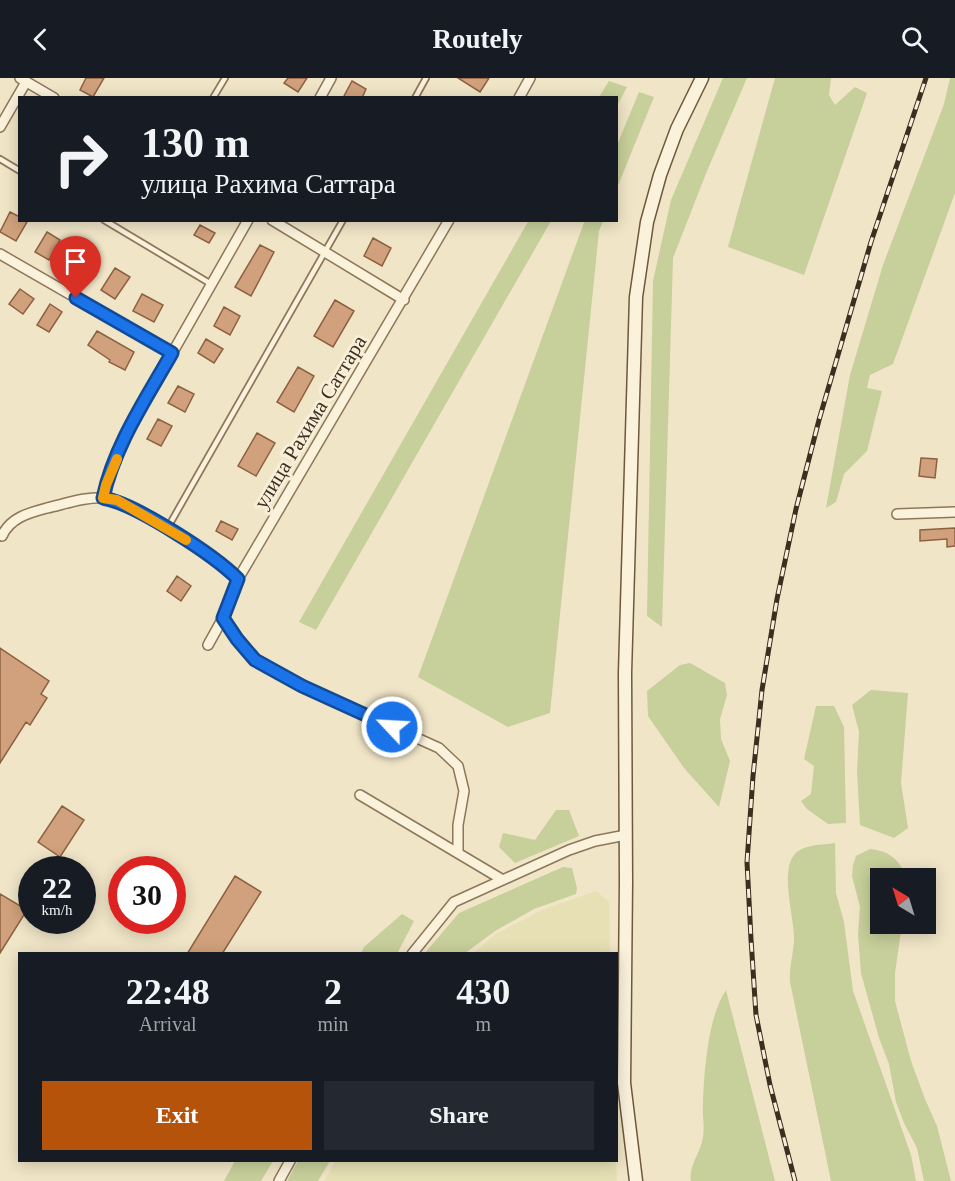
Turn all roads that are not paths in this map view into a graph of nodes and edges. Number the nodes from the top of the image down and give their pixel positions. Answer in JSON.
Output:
{"nodes":[{"id":1,"x":225,"y":78,"type":"edge"},
{"id":2,"x":332,"y":78,"type":"edge"},
{"id":3,"x":426,"y":78,"type":"edge"},
{"id":4,"x":530,"y":78,"type":"edge"},
{"id":5,"x":702,"y":78,"type":"edge"},
{"id":6,"x":23,"y":80,"type":"edge"},
{"id":7,"x":51,"y":96,"type":"edge"},
{"id":8,"x":214,"y":96,"type":"edge"},
{"id":9,"x":321,"y":96,"type":"edge"},
{"id":10,"x":415,"y":96,"type":"edge"},
{"id":11,"x":520,"y":96,"type":"edge"},
{"id":12,"x":0,"y":127,"type":"edge"},
{"id":13,"x":0,"y":159,"type":"edge"},
{"id":14,"x":18,"y":170,"type":"edge"},
{"id":15,"x":107,"y":222,"type":"edge"},
{"id":16,"x":247,"y":222,"type":"edge"},
{"id":17,"x":275,"y":222,"type":"edge"},
{"id":18,"x":342,"y":222,"type":"edge"},
{"id":19,"x":448,"y":222,"type":"edge"},
{"id":20,"x":324,"y":252,"type":"junction"},
{"id":21,"x":0,"y":254,"type":"edge"},
{"id":22,"x":211,"y":284,"type":"junction"},
{"id":23,"x":404,"y":300,"type":"junction"},
{"id":24,"x":172,"y":353,"type":"junction"},
{"id":25,"x":103,"y":498,"type":"junction"},
{"id":26,"x":955,"y":512,"type":"edge"},
{"id":27,"x":897,"y":514,"type":"dead end"},
{"id":28,"x":167,"y":529,"type":"junction"},
{"id":29,"x":2,"y":536,"type":"dead end"},
{"id":30,"x":238,"y":579,"type":"junction"},
{"id":31,"x":223,"y":618,"type":"junction"},
{"id":32,"x":208,"y":645,"type":"dead end"},
{"id":33,"x":360,"y":795,"type":"dead end"},
{"id":34,"x":626,"y":835,"type":"junction"},
{"id":35,"x":458,"y":852,"type":"junction"},
{"id":36,"x":503,"y":880,"type":"junction"},
{"id":37,"x":414,"y":952,"type":"edge"},
{"id":38,"x":289,"y":1162,"type":"edge"},
{"id":39,"x":279,"y":1181,"type":"edge"},
{"id":40,"x":636,"y":1181,"type":"edge"}],
"edges":[{"from":1,"to":8,"type":"lane"},
{"from":2,"to":9,"type":"street"},
{"from":3,"to":10,"type":"lane"},
{"from":4,"to":11,"type":"street"},
{"from":5,"to":34,"type":"main road"},
{"from":6,"to":7,"type":"street"},
{"from":6,"to":12,"type":"street"},
{"from":13,"to":14,"type":"lane"},
{"from":15,"to":22,"type":"lane"},
{"from":16,"to":22,"type":"street"},
{"from":17,"to":20,"type":"street"},
{"from":18,"to":20,"type":"lane"},
{"from":19,"to":23,"type":"street","name":"улица Рахима Саттара"},
{"from":20,"to":23,"type":"street"},
{"from":20,"to":28,"type":"lane"},
{"from":21,"to":24,"type":"street"},
{"from":22,"to":24,"type":"street"},
{"from":23,"to":30,"type":"street","name":"улица Рахима Саттара"},
{"from":24,"to":25,"type":"street"},
{"from":25,"to":28,"type":"street"},
{"from":25,"to":29,"type":"street"},
{"from":26,"to":27,"type":"street"},
{"from":28,"to":30,"type":"street"},
{"from":30,"to":31,"type":"street","name":"улица Рахима Саттара"},
{"from":31,"to":32,"type":"street","name":"улица Рахима Саттара"},
{"from":31,"to":35,"type":"street"},
{"from":33,"to":35,"type":"street"},
{"from":34,"to":36,"type":"street"},
{"from":34,"to":40,"type":"main road"},
{"from":35,"to":36,"type":"street"},
{"from":36,"to":37,"type":"street"},
{"from":38,"to":39,"type":"street"}]}
